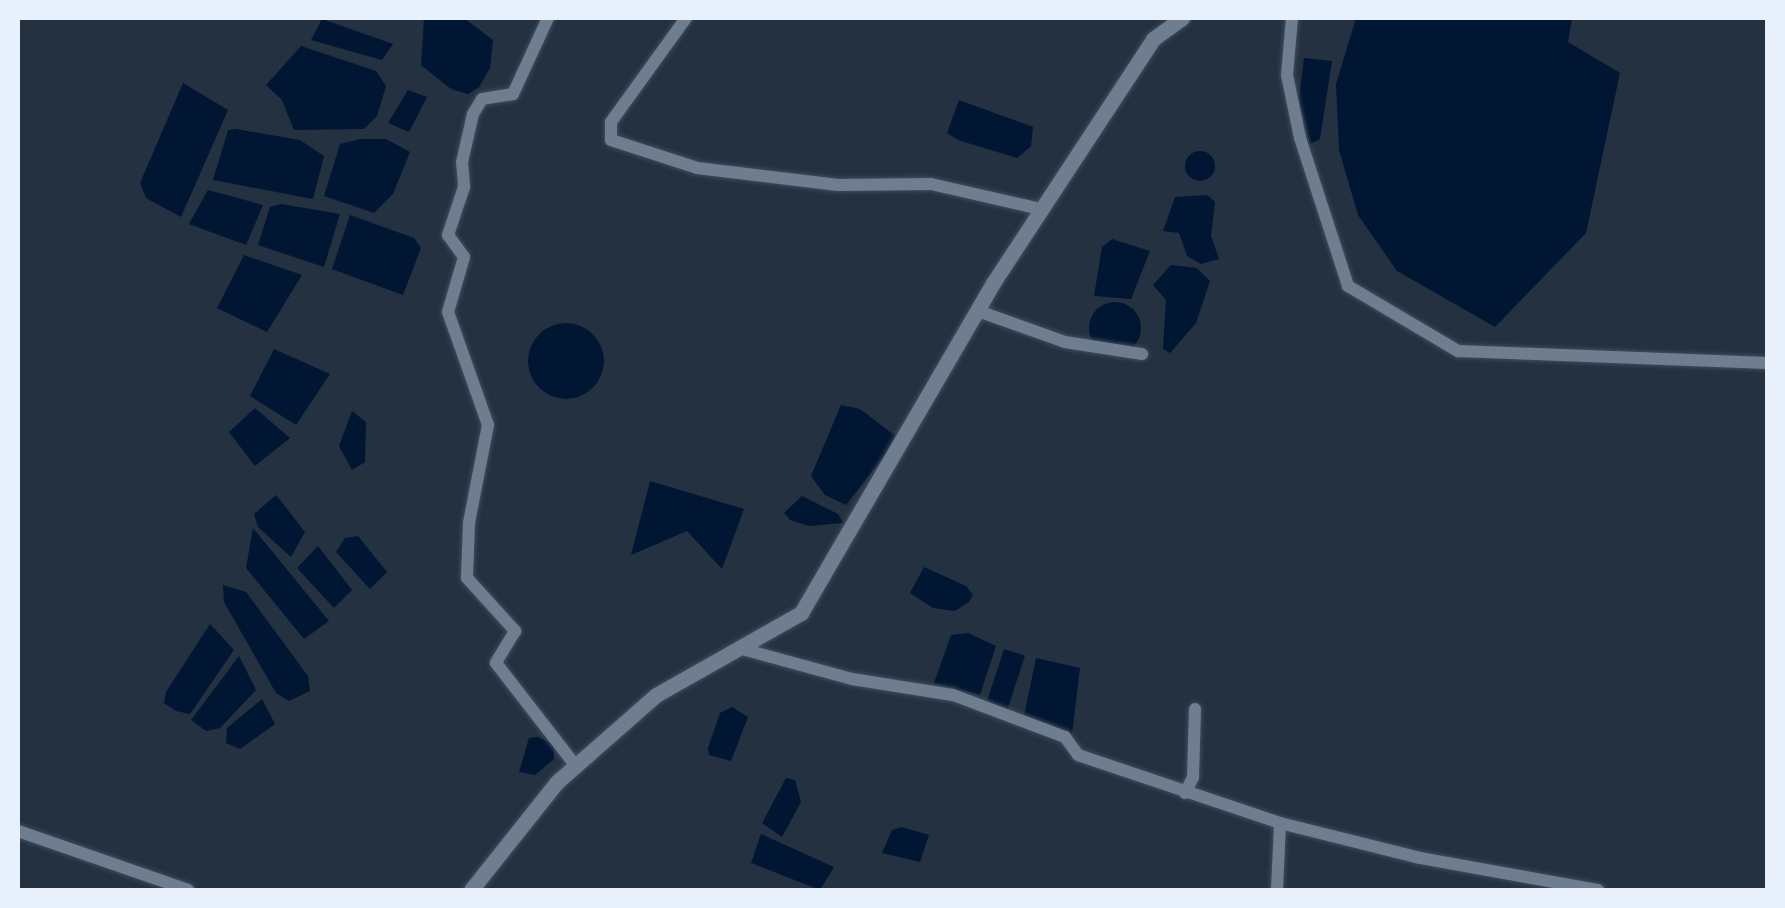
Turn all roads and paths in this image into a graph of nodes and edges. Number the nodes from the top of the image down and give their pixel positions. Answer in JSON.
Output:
{"nodes":[{"id":1,"x":548,"y":18,"type":"edge"},
{"id":2,"x":686,"y":18,"type":"edge"},
{"id":3,"x":1182,"y":18,"type":"edge"},
{"id":4,"x":1292,"y":18,"type":"edge"},
{"id":5,"x":1042,"y":210,"type":"junction"},
{"id":6,"x":978,"y":312,"type":"junction"},
{"id":7,"x":1142,"y":354,"type":"dead end"},
{"id":8,"x":1768,"y":362,"type":"edge"},
{"id":9,"x":742,"y":649,"type":"junction"},
{"id":10,"x":1195,"y":708,"type":"dead end"},
{"id":11,"x":576,"y":766,"type":"junction"},
{"id":12,"x":1185,"y":793,"type":"junction"},
{"id":13,"x":1280,"y":823,"type":"junction"},
{"id":14,"x":18,"y":831,"type":"edge"},
{"id":15,"x":188,"y":890,"type":"edge"},
{"id":16,"x":471,"y":890,"type":"edge"},
{"id":17,"x":1277,"y":890,"type":"edge"},
{"id":18,"x":1598,"y":890,"type":"edge"}],
"edges":[{"from":1,"to":11,"type":"street"},
{"from":2,"to":5,"type":"street"},
{"from":3,"to":5,"type":"street"},
{"from":4,"to":8,"type":"street"},
{"from":5,"to":6,"type":"street"},
{"from":6,"to":7,"type":"street"},
{"from":6,"to":9,"type":"street"},
{"from":9,"to":11,"type":"street"},
{"from":9,"to":12,"type":"street"},
{"from":10,"to":12,"type":"street"},
{"from":11,"to":16,"type":"street"},
{"from":12,"to":13,"type":"street"},
{"from":13,"to":17,"type":"street"},
{"from":13,"to":18,"type":"street"},
{"from":14,"to":15,"type":"street"}]}
